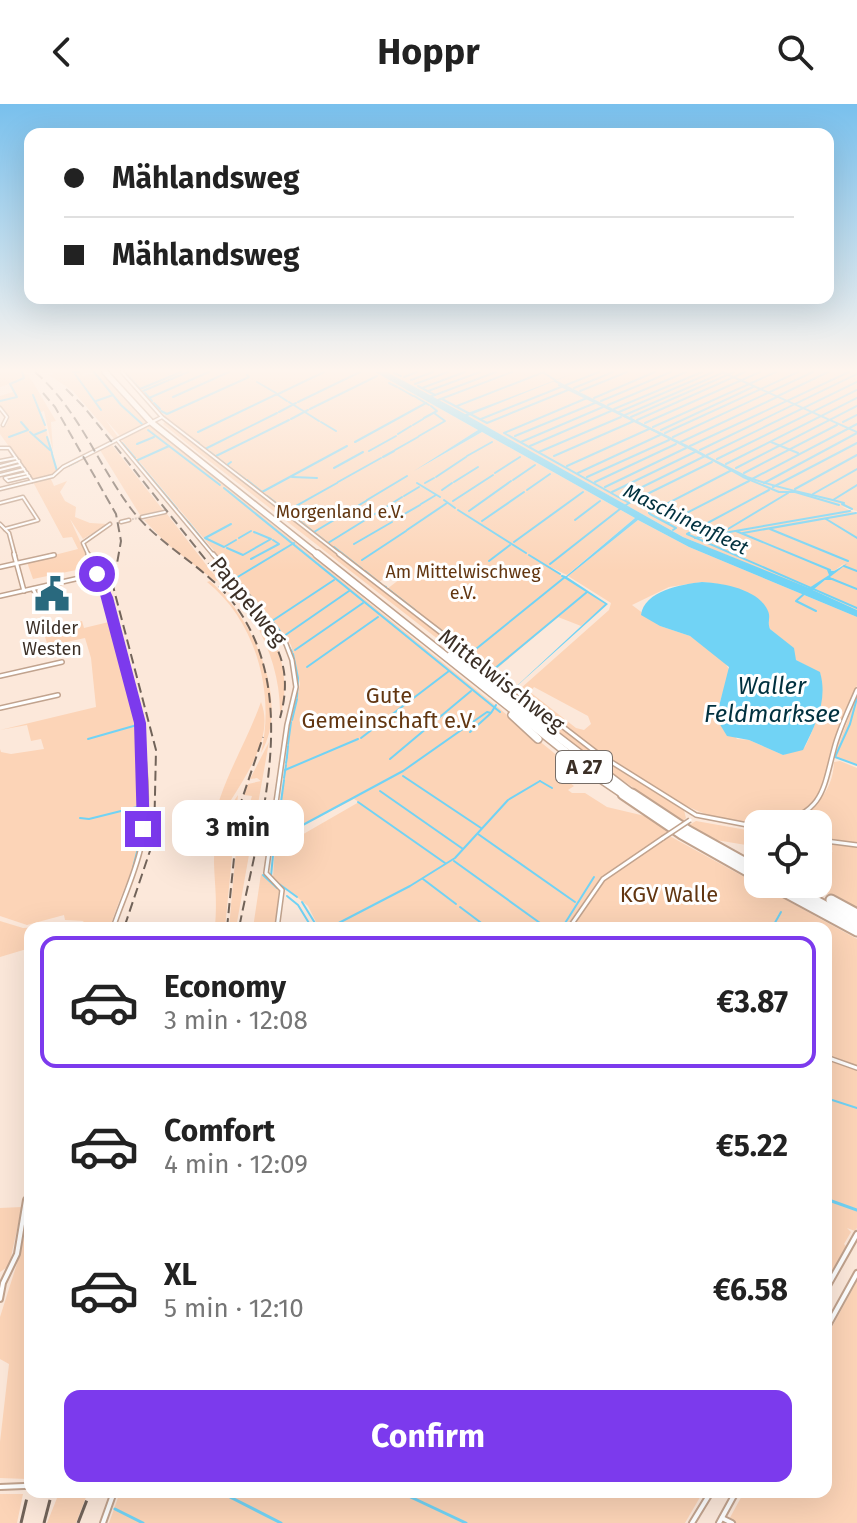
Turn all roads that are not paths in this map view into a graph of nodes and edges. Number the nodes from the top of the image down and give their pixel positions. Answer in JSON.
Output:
{"nodes":[{"id":1,"x":124,"y":438,"type":"edge"},
{"id":2,"x":177,"y":438,"type":"edge"},
{"id":3,"x":178,"y":438,"type":"edge"},
{"id":4,"x":189,"y":438,"type":"edge"},
{"id":5,"x":119,"y":441,"type":"junction"},
{"id":6,"x":0,"y":448,"type":"edge"},
{"id":7,"x":19,"y":461,"type":"junction"},
{"id":8,"x":0,"y":466,"type":"edge"},
{"id":9,"x":24,"y":469,"type":"junction"},
{"id":10,"x":0,"y":475,"type":"edge"},
{"id":11,"x":32,"y":481,"type":"junction"},
{"id":12,"x":0,"y":489,"type":"edge"},
{"id":13,"x":0,"y":503,"type":"edge"},
{"id":14,"x":165,"y":512,"type":"dead end"},
{"id":15,"x":142,"y":517,"type":"tunnel mouth"},
{"id":16,"x":129,"y":520,"type":"tunnel mouth"},
{"id":17,"x":121,"y":522,"type":"dead end"},
{"id":18,"x":0,"y":524,"type":"edge"},
{"id":19,"x":110,"y":524,"type":"dead end"},
{"id":20,"x":5,"y":529,"type":"junction"},
{"id":21,"x":9,"y":533,"type":"junction"},
{"id":22,"x":0,"y":535,"type":"edge"},
{"id":23,"x":54,"y":555,"type":"dead end"},
{"id":24,"x":17,"y":563,"type":"junction"},
{"id":25,"x":0,"y":567,"type":"edge"},
{"id":26,"x":97,"y":574,"type":"junction"},
{"id":27,"x":33,"y":589,"type":"junction"},
{"id":28,"x":25,"y":591,"type":"junction"},
{"id":29,"x":0,"y":596,"type":"edge"},
{"id":30,"x":43,"y":608,"type":"dead end"},
{"id":31,"x":62,"y":662,"type":"dead end"},
{"id":32,"x":0,"y":676,"type":"edge"},
{"id":33,"x":857,"y":690,"type":"edge"},
{"id":34,"x":58,"y":695,"type":"dead end"},
{"id":35,"x":502,"y":702,"type":"junction"},
{"id":36,"x":0,"y":708,"type":"edge"},
{"id":37,"x":538,"y":739,"type":"dead end"},
{"id":38,"x":631,"y":809,"type":"dead end"},
{"id":39,"x":810,"y":810,"type":"edge"},
{"id":40,"x":696,"y":815,"type":"junction"},
{"id":41,"x":670,"y":826,"type":"junction"},
{"id":42,"x":744,"y":826,"type":"edge"},
{"id":43,"x":685,"y":828,"type":"junction"},
{"id":44,"x":832,"y":842,"type":"edge"},
{"id":45,"x":724,"y":844,"type":"dead end"},
{"id":46,"x":857,"y":845,"type":"edge"},
{"id":47,"x":744,"y":862,"type":"edge"},
{"id":48,"x":744,"y":869,"type":"edge"},
{"id":49,"x":796,"y":898,"type":"edge"},
{"id":50,"x":810,"y":898,"type":"edge"},
{"id":51,"x":831,"y":900,"type":"dead end"},
{"id":52,"x":857,"y":914,"type":"edge"},
{"id":53,"x":115,"y":922,"type":"edge"},
{"id":54,"x":278,"y":922,"type":"edge"},
{"id":55,"x":573,"y":922,"type":"edge"},
{"id":56,"x":857,"y":923,"type":"edge"},
{"id":57,"x":857,"y":931,"type":"edge"},
{"id":58,"x":832,"y":1059,"type":"edge"},
{"id":59,"x":857,"y":1068,"type":"edge"},
{"id":60,"x":24,"y":1212,"type":"edge"},
{"id":61,"x":857,"y":1234,"type":"edge"},
{"id":62,"x":857,"y":1273,"type":"edge"},
{"id":63,"x":832,"y":1278,"type":"edge"},
{"id":64,"x":0,"y":1299,"type":"edge"},
{"id":65,"x":832,"y":1318,"type":"edge"},
{"id":66,"x":24,"y":1486,"type":"edge"},
{"id":67,"x":0,"y":1487,"type":"edge"},
{"id":68,"x":112,"y":1498,"type":"edge"},
{"id":69,"x":707,"y":1498,"type":"edge"},
{"id":70,"x":733,"y":1498,"type":"edge"},
{"id":71,"x":721,"y":1521,"type":"edge"},
{"id":72,"x":103,"y":1523,"type":"edge"},
{"id":73,"x":692,"y":1523,"type":"edge"},
{"id":74,"x":732,"y":1523,"type":"edge"}],
"edges":[{"from":1,"to":5,"type":"street"},
{"from":2,"to":35,"type":"highway","number":"A 27"},
{"from":3,"to":43,"type":"highway","number":"A 27"},
{"from":4,"to":40,"type":"street","name":"Mittelwischweg"},
{"from":5,"to":11,"type":"street"},
{"from":5,"to":54,"type":"street","name":"Pappelweg"},
{"from":6,"to":7,"type":"street"},
{"from":7,"to":8,"type":"street"},
{"from":7,"to":8,"type":"street"},
{"from":7,"to":9,"type":"street"},
{"from":9,"to":10,"type":"street"},
{"from":9,"to":11,"type":"street"},
{"from":11,"to":12,"type":"street"},
{"from":13,"to":20,"type":"street"},
{"from":14,"to":15,"type":"street"},
{"from":16,"to":17,"type":"street"},
{"from":18,"to":20,"type":"street"},
{"from":19,"to":26,"type":"street"},
{"from":20,"to":21,"type":"street"},
{"from":21,"to":22,"type":"street"},
{"from":21,"to":24,"type":"street"},
{"from":23,"to":24,"type":"street"},
{"from":24,"to":25,"type":"street"},
{"from":24,"to":28,"type":"street"},
{"from":26,"to":27,"type":"street"},
{"from":26,"to":53,"type":"street"},
{"from":27,"to":28,"type":"street"},
{"from":27,"to":30,"type":"street"},
{"from":28,"to":29,"type":"street"},
{"from":31,"to":32,"type":"street"},
{"from":33,"to":39,"type":"street"},
{"from":34,"to":36,"type":"street"},
{"from":35,"to":37,"type":"highway"},
{"from":35,"to":41,"type":"highway","number":"A 27"},
{"from":38,"to":41,"type":"highway"},
{"from":40,"to":42,"type":"street","name":"Mittelwischweg"},
{"from":40,"to":43,"type":"street","bridge":true},
{"from":41,"to":48,"type":"highway","number":"A 27"},
{"from":43,"to":45,"type":"highway"},
{"from":43,"to":47,"type":"highway","number":"A 27"},
{"from":43,"to":55,"type":"street","bridge":true},
{"from":44,"to":46,"type":"street"},
{"from":49,"to":57,"type":"highway"},
{"from":50,"to":56,"type":"highway"},
{"from":51,"to":52,"type":"highway"},
{"from":58,"to":59,"type":"street"},
{"from":60,"to":64,"type":"street"},
{"from":61,"to":63,"type":"street"},
{"from":62,"to":65,"type":"street"},
{"from":66,"to":67,"type":"street"},
{"from":68,"to":72,"type":"street"},
{"from":69,"to":73,"type":"street"},
{"from":70,"to":71,"type":"street"},
{"from":71,"to":74,"type":"street"}]}
